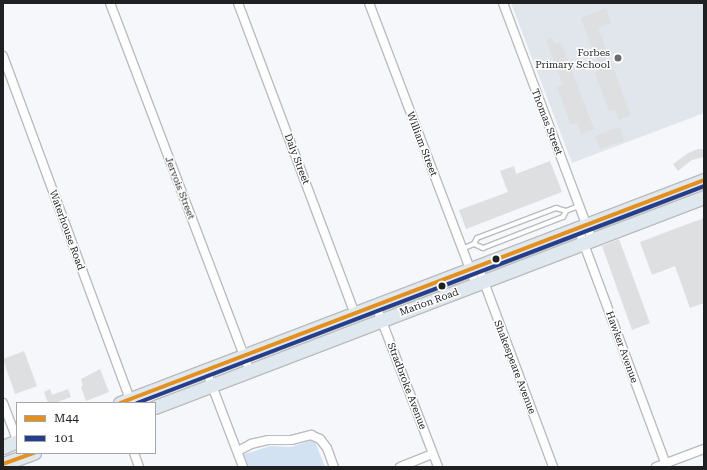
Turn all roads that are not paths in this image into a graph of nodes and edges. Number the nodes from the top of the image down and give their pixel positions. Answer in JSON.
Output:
{"nodes":[{"id":1,"x":110,"y":3,"type":"edge"},
{"id":2,"x":238,"y":3,"type":"edge"},
{"id":3,"x":369,"y":3,"type":"edge"},
{"id":4,"x":503,"y":3,"type":"edge"},
{"id":5,"x":3,"y":56,"type":"edge"},
{"id":6,"x":704,"y":180,"type":"edge"},
{"id":7,"x":704,"y":197,"type":"edge"},
{"id":8,"x":579,"y":206,"type":"junction"},
{"id":9,"x":566,"y":211,"type":"junction"},
{"id":10,"x":582,"y":226,"type":"junction"},
{"id":11,"x":588,"y":242,"type":"junction"},
{"id":12,"x":474,"y":244,"type":"junction"},
{"id":13,"x":462,"y":248,"type":"junction"},
{"id":14,"x":474,"y":268,"type":"junction"},
{"id":15,"x":480,"y":283,"type":"junction"},
{"id":16,"x":376,"y":306,"type":"junction"},
{"id":17,"x":355,"y":314,"type":"junction"},
{"id":18,"x":382,"y":320,"type":"junction"},
{"id":19,"x":243,"y":355,"type":"junction"},
{"id":20,"x":206,"y":370,"type":"junction"},
{"id":21,"x":250,"y":372,"type":"junction"},
{"id":22,"x":212,"y":386,"type":"junction"},
{"id":23,"x":127,"y":402,"type":"edge"},
{"id":24,"x":3,"y":403,"type":"edge"},
{"id":25,"x":156,"y":407,"type":"edge"},
{"id":26,"x":16,"y":438,"type":"edge"},
{"id":27,"x":16,"y":441,"type":"edge"},
{"id":28,"x":3,"y":447,"type":"edge"},
{"id":29,"x":704,"y":449,"type":"edge"},
{"id":30,"x":238,"y":451,"type":"junction"},
{"id":31,"x":26,"y":454,"type":"edge"},
{"id":32,"x":134,"y":454,"type":"edge"},
{"id":33,"x":433,"y":454,"type":"junction"},
{"id":34,"x":3,"y":464,"type":"edge"},
{"id":35,"x":666,"y":465,"type":"edge"},
{"id":36,"x":139,"y":467,"type":"edge"},
{"id":37,"x":243,"y":467,"type":"edge"},
{"id":38,"x":334,"y":467,"type":"edge"},
{"id":39,"x":400,"y":467,"type":"edge"},
{"id":40,"x":438,"y":467,"type":"edge"},
{"id":41,"x":553,"y":467,"type":"edge"},
{"id":42,"x":656,"y":467,"type":"edge"}],
"edges":[{"from":1,"to":19,"type":"street","name":"Jervois Street"},
{"from":2,"to":17,"type":"street","name":"Daly Street"},
{"from":3,"to":13,"type":"street","name":"William Street"},
{"from":4,"to":8,"type":"street","name":"Thomas Street"},
{"from":5,"to":23,"type":"street","name":"Waterhouse Road"},
{"from":6,"to":10,"type":"main road","name":"Marion Road"},
{"from":7,"to":11,"type":"main road","name":"Marion Road"},
{"from":8,"to":9,"type":"lane"},
{"from":8,"to":10,"type":"street","name":"Thomas Street"},
{"from":9,"to":12,"type":"lane"},
{"from":9,"to":12,"type":"lane"},
{"from":10,"to":11,"type":"street","name":"Thomas Street"},
{"from":10,"to":14,"type":"main road","name":"Marion Road"},
{"from":11,"to":15,"type":"main road","name":"Marion Road"},
{"from":11,"to":35,"type":"street","name":"Hawker Avenue"},
{"from":12,"to":13,"type":"lane"},
{"from":13,"to":14,"type":"street","name":"William Street"},
{"from":14,"to":15,"type":"street","name":"William Street"},
{"from":14,"to":16,"type":"main road","name":"Marion Road"},
{"from":15,"to":18,"type":"main road","name":"Marion Road"},
{"from":15,"to":41,"type":"street","name":"Shakespeare Avenue"},
{"from":16,"to":17,"type":"main road","name":"Marion Road"},
{"from":16,"to":18,"type":"street","name":"Stradbroke Avenue"},
{"from":17,"to":19,"type":"main road","name":"Marion Road"},
{"from":18,"to":21,"type":"main road","name":"Marion Road"},
{"from":18,"to":33,"type":"street","name":"Stradbroke Avenue"},
{"from":19,"to":20,"type":"main road","name":"Marion Road"},
{"from":19,"to":21,"type":"street","name":"Jervois Street"},
{"from":20,"to":22,"type":"street"},
{"from":20,"to":23,"type":"main road","name":"Marion Road"},
{"from":21,"to":22,"type":"main road","name":"Marion Road"},
{"from":22,"to":25,"type":"main road","name":"Marion Road"},
{"from":22,"to":30,"type":"street"},
{"from":24,"to":26,"type":"street"},
{"from":27,"to":28,"type":"main road"},
{"from":29,"to":35,"type":"street"},
{"from":30,"to":37,"type":"street"},
{"from":30,"to":38,"type":"street"},
{"from":31,"to":34,"type":"main road"},
{"from":32,"to":36,"type":"street"},
{"from":33,"to":39,"type":"street"},
{"from":33,"to":40,"type":"street","name":"Stradbroke Avenue"},
{"from":35,"to":42,"type":"street"}]}
